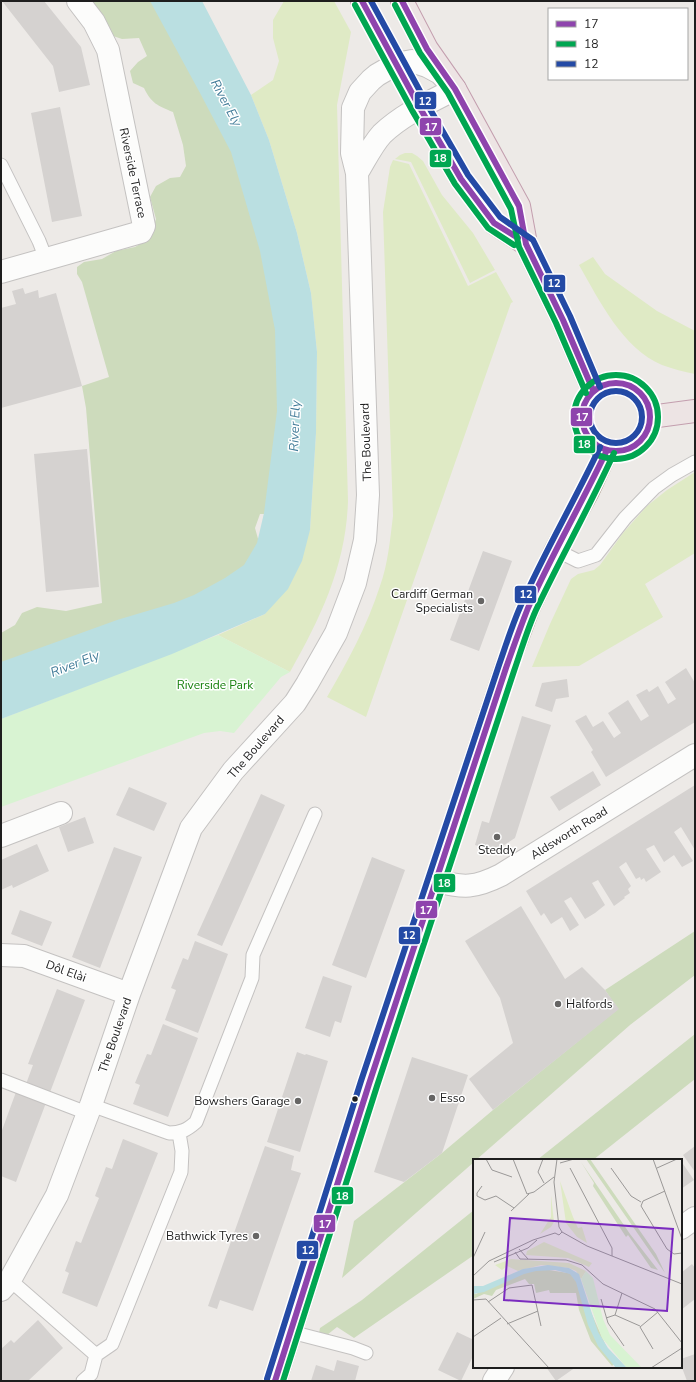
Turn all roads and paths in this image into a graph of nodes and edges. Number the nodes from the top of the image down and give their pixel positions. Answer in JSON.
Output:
{"nodes":[{"id":1,"x":78,"y":1,"type":"edge"},
{"id":2,"x":362,"y":1,"type":"edge"},
{"id":3,"x":402,"y":1,"type":"edge"},
{"id":4,"x":396,"y":64,"type":"junction"},
{"id":5,"x":456,"y":89,"type":"junction"},
{"id":6,"x":420,"y":108,"type":"junction"},
{"id":7,"x":362,"y":147,"type":"junction"},
{"id":8,"x":1,"y":165,"type":"edge"},
{"id":9,"x":526,"y":244,"type":"junction"},
{"id":10,"x":46,"y":259,"type":"junction"},
{"id":11,"x":1,"y":272,"type":"edge"},
{"id":12,"x":593,"y":390,"type":"junction"},
{"id":13,"x":695,"y":411,"type":"edge"},
{"id":14,"x":650,"y":417,"type":"junction"},
{"id":15,"x":607,"y":450,"type":"junction"},
{"id":16,"x":695,"y":462,"type":"edge"},
{"id":17,"x":556,"y":550,"type":"junction"},
{"id":18,"x":695,"y":755,"type":"edge"},
{"id":19,"x":61,"y":813,"type":"dead end"},
{"id":20,"x":315,"y":814,"type":"dead end"},
{"id":21,"x":1,"y":836,"type":"edge"},
{"id":22,"x":436,"y":882,"type":"junction"},
{"id":23,"x":1,"y":956,"type":"edge"},
{"id":24,"x":129,"y":994,"type":"junction"},
{"id":25,"x":1,"y":1080,"type":"edge"},
{"id":26,"x":89,"y":1109,"type":"junction"},
{"id":27,"x":179,"y":1133,"type":"junction"},
{"id":28,"x":695,"y":1218,"type":"edge"},
{"id":29,"x":682,"y":1227,"type":"edge"},
{"id":30,"x":5,"y":1285,"type":"edge"},
{"id":31,"x":291,"y":1332,"type":"junction"},
{"id":32,"x":366,"y":1353,"type":"dead end"},
{"id":33,"x":96,"y":1355,"type":"junction"},
{"id":34,"x":501,"y":1368,"type":"edge"},
{"id":35,"x":83,"y":1381,"type":"edge"},
{"id":36,"x":275,"y":1381,"type":"edge"},
{"id":37,"x":494,"y":1381,"type":"edge"}],
"edges":[{"from":1,"to":10,"type":"street","name":"Riverside Terrace"},
{"from":2,"to":4,"type":"highway"},
{"from":3,"to":5,"type":"highway"},
{"from":4,"to":5,"type":"street","name":"The Boulevard"},
{"from":4,"to":6,"type":"highway"},
{"from":4,"to":7,"type":"street","name":"The Boulevard"},
{"from":5,"to":6,"type":"street"},
{"from":5,"to":9,"type":"highway"},
{"from":6,"to":7,"type":"street"},
{"from":6,"to":9,"type":"highway"},
{"from":7,"to":24,"type":"street","name":"The Boulevard"},
{"from":8,"to":10,"type":"lane"},
{"from":9,"to":12,"type":"highway"},
{"from":10,"to":11,"type":"street","name":"Riverside Terrace"},
{"from":12,"to":14,"type":"highway"},
{"from":12,"to":15,"type":"highway"},
{"from":13,"to":14,"type":"highway"},
{"from":14,"to":15,"type":"highway"},
{"from":15,"to":17,"type":"main road"},
{"from":16,"to":17,"type":"lane"},
{"from":17,"to":22,"type":"main road"},
{"from":18,"to":22,"type":"street","name":"Aldsworth Road"},
{"from":19,"to":21,"type":"street"},
{"from":20,"to":27,"type":"lane"},
{"from":22,"to":31,"type":"main road"},
{"from":23,"to":24,"type":"street","name":"Dôl Elài"},
{"from":24,"to":26,"type":"street","name":"The Boulevard"},
{"from":25,"to":26,"type":"lane"},
{"from":26,"to":27,"type":"lane"},
{"from":26,"to":30,"type":"street","name":"The Boulevard"},
{"from":27,"to":33,"type":"lane"},
{"from":28,"to":29,"type":"street"},
{"from":30,"to":33,"type":"lane"},
{"from":31,"to":32,"type":"lane"},
{"from":31,"to":36,"type":"main road"},
{"from":33,"to":35,"type":"lane"},
{"from":34,"to":37,"type":"street"}]}
